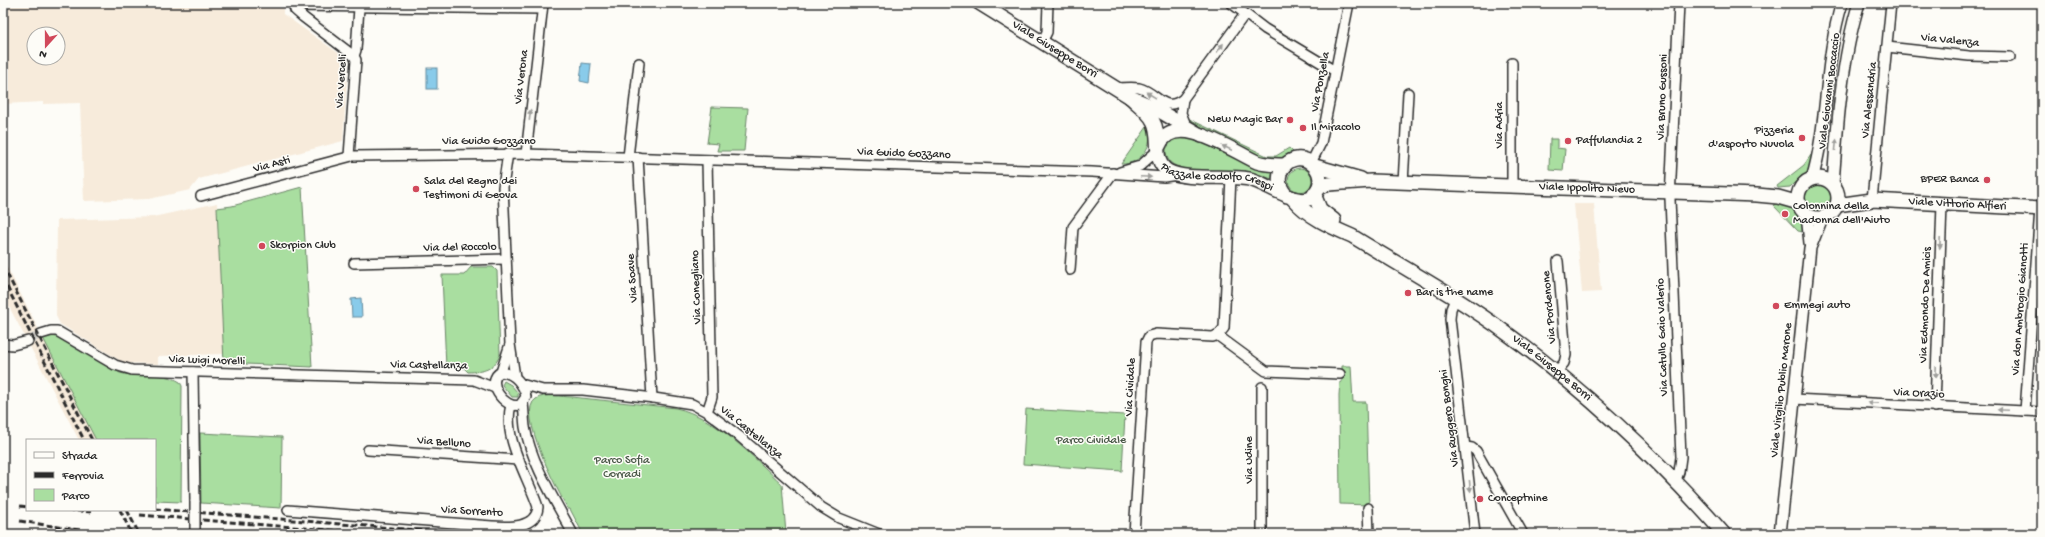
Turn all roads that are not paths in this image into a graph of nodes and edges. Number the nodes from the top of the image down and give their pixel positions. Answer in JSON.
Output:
{"nodes":[{"id":1,"x":980,"y":3,"type":"edge"},
{"id":2,"x":1048,"y":3,"type":"edge"},
{"id":3,"x":1231,"y":3,"type":"edge"},
{"id":4,"x":1349,"y":3,"type":"edge"},
{"id":5,"x":1679,"y":3,"type":"edge"},
{"id":6,"x":1842,"y":3,"type":"edge"},
{"id":7,"x":1859,"y":3,"type":"edge"},
{"id":8,"x":1891,"y":3,"type":"edge"},
{"id":9,"x":293,"y":4,"type":"edge"},
{"id":10,"x":543,"y":6,"type":"edge"},
{"id":11,"x":359,"y":8,"type":"junction"},
{"id":12,"x":1245,"y":14,"type":"junction"},
{"id":13,"x":1042,"y":42,"type":"junction"},
{"id":14,"x":1887,"y":47,"type":"junction"},
{"id":15,"x":354,"y":56,"type":"junction"},
{"id":16,"x":2010,"y":56,"type":"dead end"},
{"id":17,"x":639,"y":63,"type":"dead end"},
{"id":18,"x":1512,"y":63,"type":"dead end"},
{"id":19,"x":1335,"y":71,"type":"junction"},
{"id":20,"x":1116,"y":88,"type":"junction"},
{"id":21,"x":1408,"y":93,"type":"dead end"},
{"id":22,"x":1130,"y":97,"type":"junction"},
{"id":23,"x":1183,"y":99,"type":"junction"},
{"id":24,"x":1186,"y":125,"type":"junction"},
{"id":25,"x":1202,"y":136,"type":"junction"},
{"id":26,"x":1158,"y":148,"type":"junction"},
{"id":27,"x":508,"y":153,"type":"junction"},
{"id":28,"x":526,"y":154,"type":"junction"},
{"id":29,"x":349,"y":156,"type":"junction"},
{"id":30,"x":633,"y":157,"type":"junction"},
{"id":31,"x":707,"y":160,"type":"junction"},
{"id":32,"x":1285,"y":165,"type":"junction"},
{"id":33,"x":1313,"y":165,"type":"junction"},
{"id":34,"x":1114,"y":173,"type":"junction"},
{"id":35,"x":1179,"y":175,"type":"junction"},
{"id":36,"x":1232,"y":177,"type":"junction"},
{"id":37,"x":1812,"y":179,"type":"junction"},
{"id":38,"x":1371,"y":181,"type":"junction"},
{"id":39,"x":1403,"y":183,"type":"junction"},
{"id":40,"x":1512,"y":186,"type":"junction"},
{"id":41,"x":1802,"y":188,"type":"junction"},
{"id":42,"x":1835,"y":188,"type":"junction"},
{"id":43,"x":1316,"y":191,"type":"junction"},
{"id":44,"x":1670,"y":191,"type":"junction"},
{"id":45,"x":1770,"y":195,"type":"junction"},
{"id":46,"x":201,"y":196,"type":"dead end"},
{"id":47,"x":1290,"y":198,"type":"junction"},
{"id":48,"x":1872,"y":200,"type":"junction"},
{"id":49,"x":1799,"y":203,"type":"junction"},
{"id":50,"x":1942,"y":204,"type":"junction"},
{"id":51,"x":1837,"y":205,"type":"junction"},
{"id":52,"x":2041,"y":209,"type":"edge"},
{"id":53,"x":1807,"y":215,"type":"junction"},
{"id":54,"x":1822,"y":218,"type":"junction"},
{"id":55,"x":1352,"y":236,"type":"junction"},
{"id":56,"x":1810,"y":248,"type":"junction"},
{"id":57,"x":506,"y":259,"type":"junction"},
{"id":58,"x":1558,"y":261,"type":"dead end"},
{"id":59,"x":354,"y":263,"type":"dead end"},
{"id":60,"x":1070,"y":270,"type":"dead end"},
{"id":61,"x":1455,"y":299,"type":"junction"},
{"id":62,"x":41,"y":334,"type":"tunnel mouth"},
{"id":63,"x":1217,"y":335,"type":"junction"},
{"id":64,"x":28,"y":341,"type":"tunnel mouth"},
{"id":65,"x":3,"y":344,"type":"edge"},
{"id":66,"x":510,"y":344,"type":"junction"},
{"id":67,"x":193,"y":372,"type":"junction"},
{"id":68,"x":1557,"y":372,"type":"junction"},
{"id":69,"x":498,"y":373,"type":"junction"},
{"id":70,"x":1340,"y":374,"type":"dead end"},
{"id":71,"x":384,"y":377,"type":"joint"},
{"id":72,"x":474,"y":380,"type":"junction"},
{"id":73,"x":518,"y":381,"type":"junction"},
{"id":74,"x":1262,"y":387,"type":"dead end"},
{"id":75,"x":495,"y":388,"type":"junction"},
{"id":76,"x":543,"y":390,"type":"junction"},
{"id":77,"x":652,"y":398,"type":"junction"},
{"id":78,"x":1794,"y":399,"type":"junction"},
{"id":79,"x":524,"y":400,"type":"junction"},
{"id":80,"x":512,"y":406,"type":"junction"},
{"id":81,"x":1935,"y":407,"type":"junction"},
{"id":82,"x":707,"y":412,"type":"junction"},
{"id":83,"x":2025,"y":412,"type":"junction"},
{"id":84,"x":2042,"y":412,"type":"edge"},
{"id":85,"x":526,"y":428,"type":"junction"},
{"id":86,"x":1466,"y":447,"type":"junction"},
{"id":87,"x":368,"y":450,"type":"dead end"},
{"id":88,"x":519,"y":460,"type":"junction"},
{"id":89,"x":1676,"y":480,"type":"junction"},
{"id":90,"x":1368,"y":508,"type":"dead end"},
{"id":91,"x":288,"y":510,"type":"dead end"},
{"id":92,"x":195,"y":534,"type":"edge"},
{"id":93,"x":573,"y":534,"type":"edge"},
{"id":94,"x":880,"y":534,"type":"edge"},
{"id":95,"x":1134,"y":534,"type":"edge"},
{"id":96,"x":1262,"y":534,"type":"edge"},
{"id":97,"x":1369,"y":534,"type":"edge"},
{"id":98,"x":1475,"y":534,"type":"edge"},
{"id":99,"x":1523,"y":534,"type":"edge"},
{"id":100,"x":1724,"y":534,"type":"edge"},
{"id":101,"x":1780,"y":534,"type":"edge"}],
"edges":[{"from":1,"to":13,"type":"main road","name":"Viale Giuseppe Borri"},
{"from":2,"to":13,"type":"street"},
{"from":3,"to":12,"type":"street"},
{"from":4,"to":19,"type":"street","name":"Via Ponzella"},
{"from":5,"to":44,"type":"street","name":"Via Bruno Gussoni"},
{"from":6,"to":37,"type":"street","name":"Viale Giovanni Boccaccio"},
{"from":42,"to":7,"type":"street","name":"Viale Giovanni Boccaccio","one_way":true},
{"from":8,"to":14,"type":"street","name":"Via Alessandria"},
{"from":9,"to":11,"type":"street"},
{"from":9,"to":15,"type":"street"},
{"from":10,"to":11,"type":"street"},
{"from":28,"to":10,"type":"street","name":"Via Verona","one_way":true},
{"from":11,"to":15,"type":"street","name":"Via Vercelli"},
{"from":12,"to":19,"type":"street"},
{"from":23,"to":12,"type":"street","one_way":true},
{"from":13,"to":20,"type":"main road","name":"Viale Giuseppe Borri"},
{"from":14,"to":16,"type":"street","name":"Via Valenza"},
{"from":14,"to":48,"type":"street","name":"Via Alessandria"},
{"from":15,"to":29,"type":"street","name":"Via Vercelli"},
{"from":17,"to":30,"type":"street"},
{"from":18,"to":40,"type":"street","name":"Via Adria"},
{"from":19,"to":33,"type":"street","name":"Via Ponzella"},
{"from":20,"to":22,"type":"main road","name":"Viale Giuseppe Borri"},
{"from":23,"to":20,"type":"street","one_way":true},
{"from":21,"to":39,"type":"street"},
{"from":22,"to":24,"type":"main road","name":"Piazzale Rodolfo Crespi"},
{"from":22,"to":26,"type":"main road","name":"Piazzale Rodolfo Crespi"},
{"from":23,"to":24,"type":"street"},
{"from":24,"to":25,"type":"main road","name":"Piazzale Rodolfo Crespi"},
{"from":25,"to":26,"type":"main road","name":"Piazzale Rodolfo Crespi"},
{"from":32,"to":25,"type":"main road","name":"Piazzale Rodolfo Crespi","one_way":true},
{"from":26,"to":34,"type":"street","name":"Piazzale Rodolfo Crespi"},
{"from":26,"to":35,"type":"main road","name":"Piazzale Rodolfo Crespi"},
{"from":27,"to":28,"type":"street","name":"Via Guido Gozzano"},
{"from":27,"to":29,"type":"street","name":"Via Guido Gozzano"},
{"from":27,"to":57,"type":"street"},
{"from":28,"to":30,"type":"street","name":"Via Guido Gozzano"},
{"from":29,"to":46,"type":"street","name":"Via Asti"},
{"from":30,"to":31,"type":"street","name":"Via Guido Gozzano"},
{"from":30,"to":77,"type":"street","name":"Via Soave"},
{"from":31,"to":34,"type":"street","name":"Via Guido Gozzano"},
{"from":31,"to":82,"type":"street","name":"Via Conegliano"},
{"from":32,"to":33,"type":"main road","name":"Piazzale Rodolfo Crespi"},
{"from":32,"to":47,"type":"main road","name":"Piazzale Rodolfo Crespi"},
{"from":33,"to":38,"type":"main road","name":"Viale Ippolito Nievo"},
{"from":33,"to":43,"type":"main road"},
{"from":34,"to":35,"type":"street","name":"Via Guido Gozzano","one_way":true},
{"from":34,"to":60,"type":"street"},
{"from":35,"to":36,"type":"main road","name":"Piazzale Rodolfo Crespi"},
{"from":36,"to":47,"type":"main road","name":"Piazzale Rodolfo Crespi"},
{"from":36,"to":63,"type":"street"},
{"from":37,"to":41,"type":"main road"},
{"from":37,"to":42,"type":"main road"},
{"from":38,"to":39,"type":"main road","name":"Viale Ippolito Nievo"},
{"from":38,"to":43,"type":"main road","name":"Viale Ippolito Nievo"},
{"from":39,"to":40,"type":"main road","name":"Viale Ippolito Nievo"},
{"from":40,"to":44,"type":"main road","name":"Viale Ippolito Nievo"},
{"from":41,"to":45,"type":"main road","name":"Viale Ippolito Nievo"},
{"from":41,"to":49,"type":"main road"},
{"from":42,"to":48,"type":"main road","name":"Viale Vittorio Alfieri"},
{"from":42,"to":51,"type":"main road"},
{"from":43,"to":47,"type":"main road"},
{"from":43,"to":55,"type":"main road","name":"Viale Giuseppe Borri"},
{"from":44,"to":45,"type":"main road","name":"Viale Ippolito Nievo"},
{"from":44,"to":89,"type":"street","name":"Via Catullo Gaio Valerio"},
{"from":45,"to":49,"type":"main road","name":"Viale Ippolito Nievo"},
{"from":47,"to":55,"type":"main road","name":"Viale Giuseppe Borri"},
{"from":48,"to":50,"type":"main road","name":"Viale Vittorio Alfieri"},
{"from":48,"to":51,"type":"main road","name":"Viale Vittorio Alfieri"},
{"from":49,"to":53,"type":"main road"},
{"from":50,"to":52,"type":"main road","name":"Viale Vittorio Alfieri"},
{"from":50,"to":81,"type":"street","name":"Via Edmondo De Amicis","one_way":true},
{"from":51,"to":54,"type":"main road"},
{"from":52,"to":83,"type":"street","name":"Via don Ambrogio Gianotti"},
{"from":53,"to":54,"type":"main road"},
{"from":53,"to":56,"type":"street","name":"Viale Virgilio Publio Marone"},
{"from":54,"to":56,"type":"street","name":"Viale Virgilio Publio Marone"},
{"from":55,"to":61,"type":"main road","name":"Viale Giuseppe Borri"},
{"from":56,"to":78,"type":"street","name":"Viale Virgilio Publio Marone"},
{"from":57,"to":59,"type":"street","name":"Via del Roccolo"},
{"from":57,"to":66,"type":"street","name":"Via del Roccolo"},
{"from":58,"to":68,"type":"street","name":"Via Pordenone"},
{"from":61,"to":68,"type":"main road","name":"Viale Giuseppe Borri"},
{"from":61,"to":86,"type":"street","name":"Via Ruggero Bonghi"},
{"from":62,"to":67,"type":"street","name":"Via Luigi Morelli"},
{"from":63,"to":70,"type":"street"},
{"from":63,"to":95,"type":"street","name":"Via Cividale"},
{"from":64,"to":65,"type":"street"},
{"from":66,"to":69,"type":"street","name":"Via del Roccolo"},
{"from":66,"to":73,"type":"street","name":"Via del Roccolo"},
{"from":67,"to":71,"type":"street","name":"Via Luigi Morelli"},
{"from":67,"to":92,"type":"street","bridge":true},
{"from":68,"to":89,"type":"main road","name":"Viale Giuseppe Borri"},
{"from":69,"to":72,"type":"street","name":"Via Castellanza"},
{"from":69,"to":73,"type":"street","name":"Via Castellanza"},
{"from":69,"to":75,"type":"street","name":"Via del Roccolo"},
{"from":71,"to":72,"type":"street","name":"Via Castellanza"},
{"from":72,"to":75,"type":"street","name":"Via Castellanza"},
{"from":73,"to":76,"type":"street","name":"Via Castellanza"},
{"from":73,"to":79,"type":"street","name":"Via del Roccolo"},
{"from":74,"to":96,"type":"street","name":"Via Udine"},
{"from":75,"to":80,"type":"street"},
{"from":76,"to":77,"type":"street","name":"Via Castellanza"},
{"from":76,"to":79,"type":"street","name":"Via Castellanza"},
{"from":77,"to":82,"type":"street","name":"Via Castellanza"},
{"from":81,"to":78,"type":"street","name":"Via Orazio","one_way":true},
{"from":78,"to":101,"type":"street","name":"Viale Virgilio Publio Marone"},
{"from":79,"to":80,"type":"street","name":"Via Castellanza"},
{"from":79,"to":85,"type":"street","name":"Via del Roccolo"},
{"from":80,"to":85,"type":"street"},
{"from":80,"to":88,"type":"street","name":"Via Sorrento"},
{"from":83,"to":81,"type":"street","name":"Via Orazio","one_way":true},
{"from":82,"to":94,"type":"street","name":"Via Castellanza"},
{"from":83,"to":84,"type":"street","name":"Via Orazio"},
{"from":85,"to":93,"type":"street"},
{"from":86,"to":98,"type":"street","name":"Via Ruggero Bonghi","one_way":true},
{"from":86,"to":99,"type":"street"},
{"from":87,"to":88,"type":"street","name":"Via Belluno"},
{"from":88,"to":91,"type":"street","name":"Via Sorrento"},
{"from":89,"to":100,"type":"main road","name":"Viale Giuseppe Borri"},
{"from":90,"to":97,"type":"street"}]}
